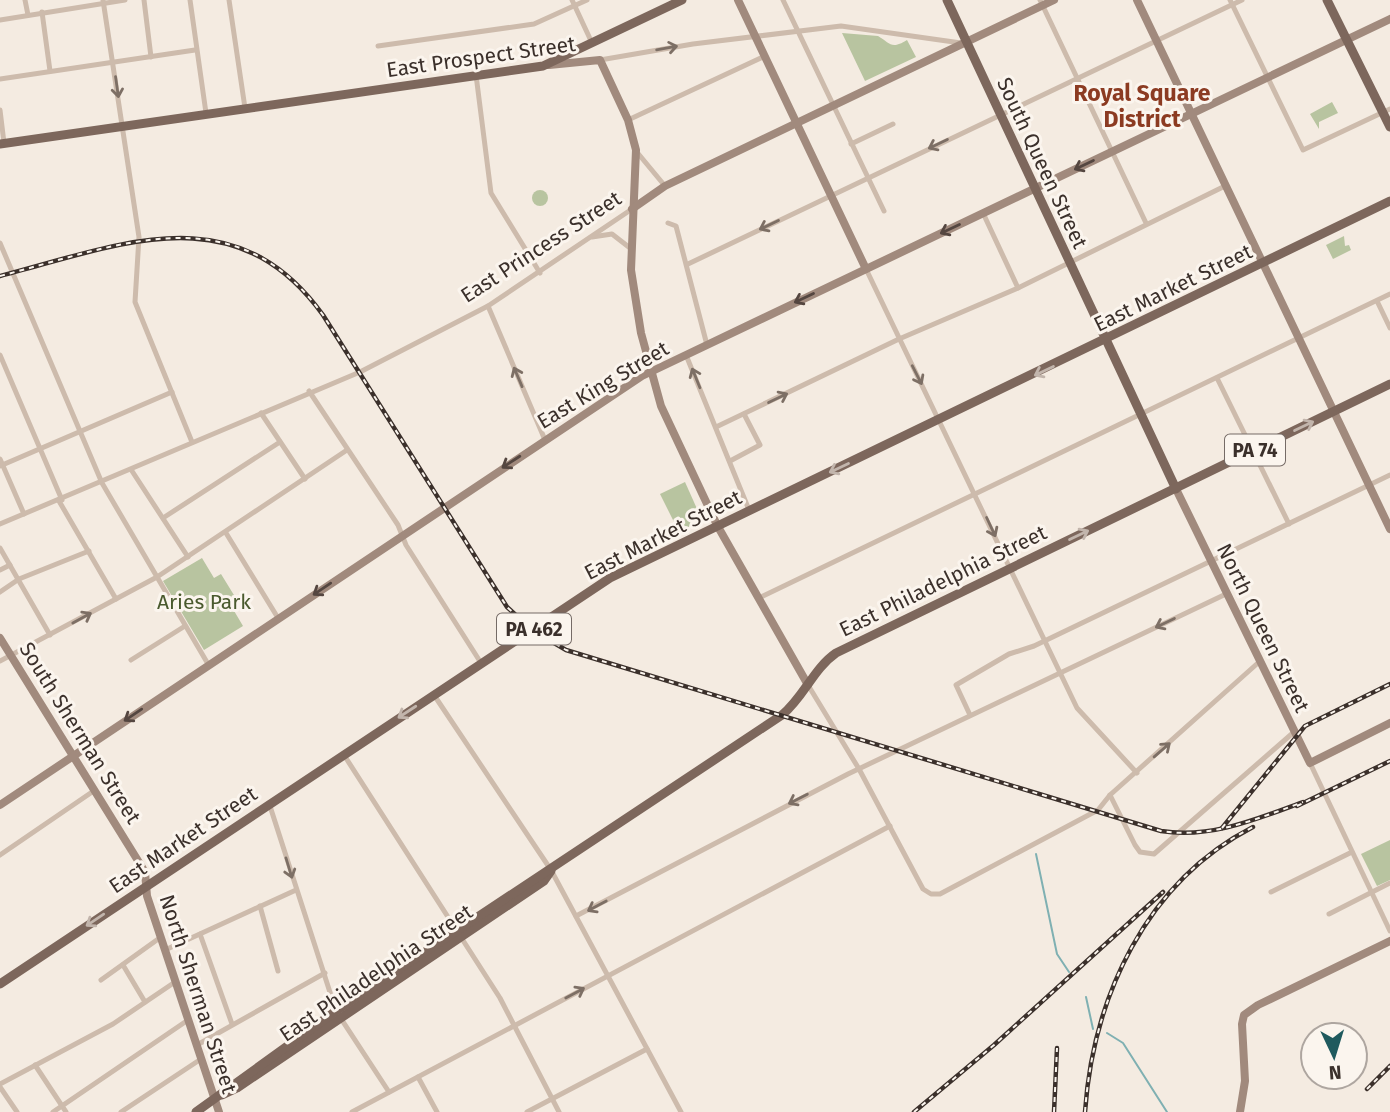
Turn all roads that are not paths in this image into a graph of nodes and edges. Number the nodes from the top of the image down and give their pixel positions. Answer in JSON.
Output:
{"nodes":[{"id":1,"x":25,"y":0,"type":"edge"},
{"id":2,"x":62,"y":0,"type":"edge"},
{"id":3,"x":125,"y":0,"type":"edge"},
{"id":4,"x":144,"y":0,"type":"edge"},
{"id":5,"x":190,"y":0,"type":"edge"},
{"id":6,"x":229,"y":0,"type":"edge"},
{"id":7,"x":587,"y":0,"type":"edge"},
{"id":8,"x":682,"y":0,"type":"edge"},
{"id":9,"x":738,"y":0,"type":"edge"},
{"id":10,"x":783,"y":0,"type":"edge"},
{"id":11,"x":947,"y":0,"type":"edge"},
{"id":12,"x":1054,"y":0,"type":"edge"},
{"id":13,"x":1137,"y":0,"type":"edge"},
{"id":14,"x":1242,"y":0,"type":"edge"},
{"id":15,"x":1327,"y":0,"type":"edge"},
{"id":16,"x":103,"y":1,"type":"edge"},
{"id":17,"x":1231,"y":2,"type":"edge"},
{"id":18,"x":573,"y":3,"type":"edge"},
{"id":19,"x":1041,"y":3,"type":"edge"},
{"id":20,"x":64,"y":9,"type":"junction"},
{"id":21,"x":42,"y":12,"type":"junction"},
{"id":22,"x":28,"y":15,"type":"junction"},
{"id":23,"x":1390,"y":19,"type":"edge"},
{"id":24,"x":0,"y":20,"type":"edge"},
{"id":25,"x":797,"y":31,"type":"junction"},
{"id":26,"x":756,"y":37,"type":"junction"},
{"id":27,"x":1347,"y":40,"type":"junction"},
{"id":28,"x":1157,"y":41,"type":"junction"},
{"id":29,"x":592,"y":43,"type":"junction"},
{"id":30,"x":967,"y":43,"type":"junction"},
{"id":31,"x":378,"y":46,"type":"dead end"},
{"id":32,"x":195,"y":50,"type":"junction"},
{"id":33,"x":765,"y":56,"type":"junction"},
{"id":34,"x":151,"y":57,"type":"junction"},
{"id":35,"x":600,"y":60,"type":"junction"},
{"id":36,"x":114,"y":63,"type":"junction"},
{"id":37,"x":543,"y":66,"type":"junction"},
{"id":38,"x":50,"y":71,"type":"junction"},
{"id":39,"x":476,"y":75,"type":"junction"},
{"id":40,"x":1268,"y":78,"type":"junction"},
{"id":41,"x":0,"y":79,"type":"edge"},
{"id":42,"x":1079,"y":79,"type":"junction"},
{"id":43,"x":833,"y":106,"type":"junction"},
{"id":44,"x":245,"y":108,"type":"junction"},
{"id":45,"x":0,"y":110,"type":"edge"},
{"id":46,"x":1386,"y":111,"type":"edge"},
{"id":47,"x":206,"y":113,"type":"junction"},
{"id":48,"x":1000,"y":115,"type":"junction"},
{"id":49,"x":1190,"y":115,"type":"junction"},
{"id":50,"x":628,"y":120,"type":"junction"},
{"id":51,"x":797,"y":124,"type":"junction"},
{"id":52,"x":892,"y":124,"type":"dead end"},
{"id":53,"x":122,"y":125,"type":"junction"},
{"id":54,"x":1390,"y":127,"type":"edge"},
{"id":55,"x":2,"y":144,"type":"edge"},
{"id":56,"x":851,"y":144,"type":"junction"},
{"id":57,"x":636,"y":150,"type":"junction"},
{"id":58,"x":1112,"y":152,"type":"junction"},
{"id":59,"x":867,"y":178,"type":"junction"},
{"id":60,"x":665,"y":186,"type":"junction"},
{"id":61,"x":1224,"y":187,"type":"junction"},
{"id":62,"x":1034,"y":189,"type":"junction"},
{"id":63,"x":831,"y":195,"type":"junction"},
{"id":64,"x":1390,"y":201,"type":"edge"},
{"id":65,"x":632,"y":209,"type":"junction"},
{"id":66,"x":884,"y":211,"type":"dead end"},
{"id":67,"x":984,"y":213,"type":"junction"},
{"id":68,"x":668,"y":223,"type":"dead end"},
{"id":69,"x":1146,"y":223,"type":"junction"},
{"id":70,"x":589,"y":238,"type":"junction"},
{"id":71,"x":0,"y":243,"type":"edge"},
{"id":72,"x":630,"y":248,"type":"junction"},
{"id":73,"x":1069,"y":262,"type":"junction"},
{"id":74,"x":1263,"y":263,"type":"junction"},
{"id":75,"x":688,"y":264,"type":"junction"},
{"id":76,"x":866,"y":269,"type":"junction"},
{"id":77,"x":540,"y":273,"type":"junction"},
{"id":78,"x":1018,"y":288,"type":"junction"},
{"id":79,"x":1390,"y":294,"type":"edge"},
{"id":80,"x":1377,"y":301,"type":"junction"},
{"id":81,"x":488,"y":306,"type":"junction"},
{"id":82,"x":1390,"y":328,"type":"edge"},
{"id":83,"x":899,"y":339,"type":"junction"},
{"id":84,"x":1299,"y":339,"type":"junction"},
{"id":85,"x":1105,"y":341,"type":"junction"},
{"id":86,"x":707,"y":345,"type":"junction"},
{"id":87,"x":0,"y":355,"type":"edge"},
{"id":88,"x":686,"y":355,"type":"junction"},
{"id":89,"x":650,"y":372,"type":"junction"},
{"id":90,"x":1217,"y":378,"type":"junction"},
{"id":91,"x":1390,"y":384,"type":"edge"},
{"id":92,"x":309,"y":391,"type":"junction"},
{"id":93,"x":172,"y":392,"type":"junction"},
{"id":94,"x":1334,"y":411,"type":"junction"},
{"id":95,"x":261,"y":413,"type":"junction"},
{"id":96,"x":744,"y":414,"type":"junction"},
{"id":97,"x":1141,"y":415,"type":"junction"},
{"id":98,"x":940,"y":421,"type":"junction"},
{"id":99,"x":716,"y":427,"type":"junction"},
{"id":100,"x":79,"y":430,"type":"junction"},
{"id":101,"x":545,"y":440,"type":"junction"},
{"id":102,"x":192,"y":442,"type":"junction"},
{"id":103,"x":280,"y":442,"type":"junction"},
{"id":104,"x":40,"y":448,"type":"junction"},
{"id":105,"x":347,"y":450,"type":"junction"},
{"id":106,"x":1253,"y":451,"type":"junction"},
{"id":107,"x":730,"y":461,"type":"junction"},
{"id":108,"x":1,"y":463,"type":"edge"},
{"id":109,"x":132,"y":471,"type":"junction"},
{"id":110,"x":1390,"y":475,"type":"edge"},
{"id":111,"x":305,"y":479,"type":"junction"},
{"id":112,"x":102,"y":483,"type":"junction"},
{"id":113,"x":1369,"y":485,"type":"junction"},
{"id":114,"x":1176,"y":489,"type":"junction"},
{"id":115,"x":975,"y":493,"type":"junction"},
{"id":116,"x":61,"y":500,"type":"junction"},
{"id":117,"x":749,"y":509,"type":"junction"},
{"id":118,"x":24,"y":514,"type":"junction"},
{"id":119,"x":163,"y":518,"type":"junction"},
{"id":120,"x":0,"y":524,"type":"edge"},
{"id":121,"x":1289,"y":524,"type":"junction"},
{"id":122,"x":717,"y":525,"type":"junction"},
{"id":123,"x":1390,"y":529,"type":"edge"},
{"id":124,"x":226,"y":533,"type":"junction"},
{"id":125,"x":402,"y":535,"type":"junction"},
{"id":126,"x":0,"y":548,"type":"edge"},
{"id":127,"x":89,"y":551,"type":"junction"},
{"id":128,"x":188,"y":557,"type":"junction"},
{"id":129,"x":1211,"y":562,"type":"junction"},
{"id":130,"x":10,"y":565,"type":"junction"},
{"id":131,"x":1011,"y":568,"type":"junction"},
{"id":132,"x":0,"y":570,"type":"edge"},
{"id":133,"x":157,"y":578,"type":"junction"},
{"id":134,"x":19,"y":579,"type":"junction"},
{"id":135,"x":0,"y":592,"type":"edge"},
{"id":136,"x":1226,"y":594,"type":"junction"},
{"id":137,"x":759,"y":598,"type":"junction"},
{"id":138,"x":116,"y":599,"type":"junction"},
{"id":139,"x":278,"y":618,"type":"junction"},
{"id":140,"x":186,"y":626,"type":"junction"},
{"id":141,"x":50,"y":635,"type":"junction"},
{"id":142,"x":0,"y":638,"type":"edge"},
{"id":143,"x":1045,"y":640,"type":"junction"},
{"id":144,"x":11,"y":655,"type":"junction"},
{"id":145,"x":131,"y":660,"type":"dead end"},
{"id":146,"x":0,"y":662,"type":"edge"},
{"id":147,"x":1259,"y":662,"type":"junction"},
{"id":148,"x":481,"y":663,"type":"junction"},
{"id":149,"x":208,"y":664,"type":"junction"},
{"id":150,"x":1061,"y":673,"type":"junction"},
{"id":151,"x":808,"y":685,"type":"junction"},
{"id":152,"x":434,"y":695,"type":"junction"},
{"id":153,"x":970,"y":715,"type":"junction"},
{"id":154,"x":1390,"y":723,"type":"edge"},
{"id":155,"x":1294,"y":732,"type":"junction"},
{"id":156,"x":344,"y":754,"type":"junction"},
{"id":157,"x":74,"y":755,"type":"junction"},
{"id":158,"x":1310,"y":763,"type":"junction"},
{"id":159,"x":859,"y":768,"type":"junction"},
{"id":160,"x":1137,"y":772,"type":"junction"},
{"id":161,"x":95,"y":790,"type":"junction"},
{"id":162,"x":1110,"y":795,"type":"junction"},
{"id":163,"x":270,"y":803,"type":"junction"},
{"id":164,"x":0,"y":805,"type":"edge"},
{"id":165,"x":890,"y":826,"type":"junction"},
{"id":166,"x":1352,"y":852,"type":"junction"},
{"id":167,"x":0,"y":855,"type":"edge"},
{"id":168,"x":551,"y":870,"type":"junction"},
{"id":169,"x":1390,"y":883,"type":"edge"},
{"id":170,"x":146,"y":886,"type":"junction"},
{"id":171,"x":296,"y":890,"type":"junction"},
{"id":172,"x":1271,"y":892,"type":"dead end"},
{"id":173,"x":1371,"y":892,"type":"junction"},
{"id":174,"x":260,"y":906,"type":"junction"},
{"id":175,"x":1329,"y":914,"type":"dead end"},
{"id":176,"x":576,"y":916,"type":"junction"},
{"id":177,"x":1390,"y":931,"type":"edge"},
{"id":178,"x":458,"y":933,"type":"junction"},
{"id":179,"x":200,"y":934,"type":"junction"},
{"id":180,"x":161,"y":937,"type":"junction"},
{"id":181,"x":1390,"y":941,"type":"edge"},
{"id":182,"x":165,"y":950,"type":"junction"},
{"id":183,"x":123,"y":965,"type":"junction"},
{"id":184,"x":278,"y":971,"type":"dead end"},
{"id":185,"x":325,"y":973,"type":"junction"},
{"id":186,"x":608,"y":976,"type":"junction"},
{"id":187,"x":101,"y":980,"type":"dead end"},
{"id":188,"x":176,"y":982,"type":"junction"},
{"id":189,"x":0,"y":984,"type":"edge"},
{"id":190,"x":145,"y":1002,"type":"junction"},
{"id":191,"x":338,"y":1015,"type":"junction"},
{"id":192,"x":188,"y":1020,"type":"junction"},
{"id":193,"x":232,"y":1024,"type":"junction"},
{"id":194,"x":515,"y":1025,"type":"junction"},
{"id":195,"x":197,"y":1046,"type":"junction"},
{"id":196,"x":647,"y":1049,"type":"junction"},
{"id":197,"x":201,"y":1059,"type":"junction"},
{"id":198,"x":35,"y":1065,"type":"junction"},
{"id":199,"x":418,"y":1077,"type":"junction"},
{"id":200,"x":0,"y":1085,"type":"edge"},
{"id":201,"x":389,"y":1092,"type":"junction"},
{"id":202,"x":214,"y":1099,"type":"junction"},
{"id":203,"x":552,"y":1099,"type":"junction"},
{"id":204,"x":64,"y":1109,"type":"edge"},
{"id":205,"x":17,"y":1112,"type":"edge"},
{"id":206,"x":53,"y":1112,"type":"edge"},
{"id":207,"x":121,"y":1112,"type":"edge"},
{"id":208,"x":195,"y":1112,"type":"edge"},
{"id":209,"x":219,"y":1112,"type":"edge"},
{"id":210,"x":352,"y":1112,"type":"edge"},
{"id":211,"x":437,"y":1112,"type":"edge"},
{"id":212,"x":527,"y":1112,"type":"edge"},
{"id":213,"x":559,"y":1112,"type":"edge"},
{"id":214,"x":681,"y":1112,"type":"edge"},
{"id":215,"x":1240,"y":1112,"type":"edge"}],
"edges":[{"from":1,"to":22,"type":"street"},
{"from":2,"to":20,"type":"street"},
{"from":3,"to":16,"type":"street"},
{"from":4,"to":34,"type":"street"},
{"from":5,"to":32,"type":"street"},
{"from":6,"to":44,"type":"street"},
{"from":7,"to":18,"type":"street"},
{"from":8,"to":29,"type":"main road"},
{"from":9,"to":26,"type":"street"},
{"from":10,"to":25,"type":"street"},
{"from":11,"to":30,"type":"main road","name":"South Queen Street"},
{"from":12,"to":19,"type":"street","name":"East Princess Street"},
{"from":13,"to":28,"type":"street"},
{"from":14,"to":17,"type":"street"},
{"from":15,"to":27,"type":"main road"},
{"from":16,"to":20,"type":"street"},
{"from":16,"to":36,"type":"street"},
{"from":17,"to":28,"type":"street"},
{"from":17,"to":40,"type":"street"},
{"from":18,"to":29,"type":"street"},
{"from":18,"to":31,"type":"street"},
{"from":19,"to":30,"type":"street","name":"East Princess Street"},
{"from":19,"to":42,"type":"street"},
{"from":20,"to":21,"type":"street"},
{"from":21,"to":22,"type":"street"},
{"from":21,"to":38,"type":"street"},
{"from":22,"to":24,"type":"street"},
{"from":23,"to":27,"type":"street","name":"East King Street"},
{"from":25,"to":26,"type":"street","name":"East Prospect Street"},
{"from":25,"to":30,"type":"street","name":"East Prospect Street"},
{"from":25,"to":43,"type":"street"},
{"from":26,"to":33,"type":"street"},
{"from":35,"to":26,"type":"street","name":"East Prospect Street","one_way":true},
{"from":27,"to":40,"type":"street","name":"East King Street"},
{"from":27,"to":46,"type":"main road"},
{"from":28,"to":42,"type":"street"},
{"from":28,"to":49,"type":"street"},
{"from":29,"to":37,"type":"main road"},
{"from":30,"to":43,"type":"street","name":"East Princess Street"},
{"from":30,"to":48,"type":"main road","name":"South Queen Street"},
{"from":32,"to":34,"type":"street"},
{"from":32,"to":47,"type":"street"},
{"from":33,"to":50,"type":"street"},
{"from":33,"to":51,"type":"street"},
{"from":34,"to":36,"type":"street"},
{"from":35,"to":37,"type":"street","name":"East Prospect Street"},
{"from":35,"to":50,"type":"street"},
{"from":36,"to":38,"type":"street"},
{"from":36,"to":53,"type":"street","one_way":true},
{"from":37,"to":39,"type":"main road","name":"East Prospect Street"},
{"from":38,"to":41,"type":"street"},
{"from":39,"to":44,"type":"main road","name":"East Prospect Street"},
{"from":39,"to":77,"type":"street"},
{"from":40,"to":46,"type":"street"},
{"from":40,"to":49,"type":"street","name":"East King Street"},
{"from":42,"to":48,"type":"street"},
{"from":42,"to":58,"type":"street"},
{"from":43,"to":51,"type":"street","name":"East Princess Street"},
{"from":43,"to":56,"type":"street"},
{"from":44,"to":47,"type":"main road","name":"East Prospect Street"},
{"from":45,"to":55,"type":"street"},
{"from":46,"to":54,"type":"main road"},
{"from":47,"to":53,"type":"main road","name":"East Prospect Street"},
{"from":48,"to":59,"type":"street","one_way":true},
{"from":48,"to":62,"type":"main road","name":"South Queen Street"},
{"from":49,"to":58,"type":"street","name":"East King Street"},
{"from":49,"to":61,"type":"street"},
{"from":50,"to":57,"type":"street"},
{"from":51,"to":60,"type":"street","name":"East Princess Street"},
{"from":51,"to":63,"type":"street"},
{"from":52,"to":56,"type":"street"},
{"from":53,"to":55,"type":"main road","name":"East Prospect Street"},
{"from":53,"to":93,"type":"street"},
{"from":56,"to":59,"type":"street"},
{"from":57,"to":60,"type":"street"},
{"from":57,"to":65,"type":"street"},
{"from":58,"to":62,"type":"street","name":"East King Street","one_way":true},
{"from":58,"to":69,"type":"street"},
{"from":59,"to":63,"type":"street"},
{"from":59,"to":66,"type":"street"},
{"from":60,"to":65,"type":"street","name":"East Princess Street"},
{"from":61,"to":69,"type":"street"},
{"from":61,"to":74,"type":"street"},
{"from":62,"to":67,"type":"street","name":"East King Street"},
{"from":62,"to":73,"type":"main road","name":"South Queen Street"},
{"from":63,"to":75,"type":"street","one_way":true},
{"from":63,"to":76,"type":"street"},
{"from":64,"to":74,"type":"main road","name":"East Market Street"},
{"from":65,"to":70,"type":"street","name":"East Princess Street"},
{"from":65,"to":72,"type":"street"},
{"from":67,"to":76,"type":"street","name":"East King Street","one_way":true},
{"from":67,"to":78,"type":"street"},
{"from":68,"to":75,"type":"street"},
{"from":69,"to":73,"type":"street"},
{"from":70,"to":72,"type":"street"},
{"from":70,"to":77,"type":"street","name":"East Princess Street"},
{"from":71,"to":100,"type":"street"},
{"from":72,"to":89,"type":"street"},
{"from":73,"to":78,"type":"street"},
{"from":73,"to":85,"type":"main road","name":"South Queen Street"},
{"from":74,"to":84,"type":"street"},
{"from":74,"to":85,"type":"main road","name":"East Market Street"},
{"from":75,"to":86,"type":"street"},
{"from":76,"to":83,"type":"street"},
{"from":76,"to":86,"type":"street","name":"East King Street","one_way":true},
{"from":77,"to":81,"type":"street","name":"East Princess Street"},
{"from":78,"to":83,"type":"street"},
{"from":79,"to":80,"type":"street"},
{"from":80,"to":82,"type":"street"},
{"from":80,"to":84,"type":"street"},
{"from":81,"to":92,"type":"street","name":"East Princess Street"},
{"from":101,"to":81,"type":"street","one_way":true},
{"from":96,"to":83,"type":"street","one_way":true},
{"from":83,"to":98,"type":"street","one_way":true},
{"from":84,"to":90,"type":"street"},
{"from":84,"to":94,"type":"street"},
{"from":85,"to":97,"type":"main road","name":"North Queen Street"},
{"from":85,"to":98,"type":"main road","name":"East Market Street","number":"PA 462","one_way":true},
{"from":86,"to":88,"type":"street","name":"East King Street"},
{"from":87,"to":104,"type":"street"},
{"from":88,"to":89,"type":"street","name":"East King Street"},
{"from":99,"to":88,"type":"street","one_way":true},
{"from":89,"to":101,"type":"street","name":"East King Street"},
{"from":89,"to":122,"type":"street"},
{"from":90,"to":97,"type":"street"},
{"from":90,"to":106,"type":"street"},
{"from":91,"to":94,"type":"main road","name":"East Philadelphia Street","number":"PA 74"},
{"from":92,"to":95,"type":"street","name":"East Princess Street"},
{"from":92,"to":105,"type":"street"},
{"from":93,"to":100,"type":"street"},
{"from":93,"to":102,"type":"street"},
{"from":106,"to":94,"type":"main road","name":"East Philadelphia Street","number":"PA 74","one_way":true},
{"from":94,"to":113,"type":"street"},
{"from":95,"to":102,"type":"street","name":"East Princess Street"},
{"from":95,"to":103,"type":"street"},
{"from":96,"to":99,"type":"street"},
{"from":96,"to":107,"type":"street"},
{"from":97,"to":114,"type":"main road","name":"North Queen Street"},
{"from":97,"to":115,"type":"street"},
{"from":98,"to":115,"type":"street"},
{"from":98,"to":117,"type":"main road","name":"East Market Street","number":"PA 462","one_way":true},
{"from":99,"to":107,"type":"street"},
{"from":100,"to":104,"type":"street"},
{"from":100,"to":112,"type":"street"},
{"from":101,"to":125,"type":"street","name":"East King Street","one_way":true},
{"from":102,"to":109,"type":"street","name":"East Princess Street"},
{"from":103,"to":111,"type":"street"},
{"from":103,"to":119,"type":"street"},
{"from":104,"to":108,"type":"street"},
{"from":104,"to":116,"type":"street"},
{"from":105,"to":111,"type":"street"},
{"from":105,"to":125,"type":"street"},
{"from":106,"to":114,"type":"main road","name":"East Philadelphia Street","number":"PA 74"},
{"from":106,"to":121,"type":"street"},
{"from":107,"to":117,"type":"street"},
{"from":108,"to":118,"type":"street"},
{"from":109,"to":112,"type":"street","name":"East Princess Street"},
{"from":109,"to":119,"type":"street"},
{"from":110,"to":113,"type":"street"},
{"from":111,"to":124,"type":"street"},
{"from":112,"to":116,"type":"street","name":"East Princess Street"},
{"from":112,"to":133,"type":"street"},
{"from":113,"to":121,"type":"street"},
{"from":113,"to":123,"type":"street"},
{"from":114,"to":129,"type":"street","name":"North Queen Street"},
{"from":131,"to":114,"type":"main road","name":"East Philadelphia Street","one_way":true},
{"from":115,"to":131,"type":"street","one_way":true},
{"from":115,"to":137,"type":"street"},
{"from":116,"to":118,"type":"street","name":"East Princess Street"},
{"from":116,"to":127,"type":"street"},
{"from":117,"to":122,"type":"main road","name":"East Market Street","number":"PA 462"},
{"from":118,"to":120,"type":"street","name":"East Princess Street"},
{"from":119,"to":128,"type":"street"},
{"from":121,"to":129,"type":"street"},
{"from":122,"to":137,"type":"street"},
{"from":122,"to":148,"type":"main road","name":"East Market Street","number":"PA 462"},
{"from":124,"to":128,"type":"street"},
{"from":124,"to":139,"type":"street"},
{"from":125,"to":139,"type":"street","name":"East King Street","one_way":true},
{"from":125,"to":148,"type":"street"},
{"from":126,"to":130,"type":"street"},
{"from":127,"to":134,"type":"street"},
{"from":127,"to":138,"type":"street"},
{"from":128,"to":133,"type":"street"},
{"from":129,"to":136,"type":"street","name":"North Queen Street"},
{"from":129,"to":143,"type":"street"},
{"from":130,"to":132,"type":"street"},
{"from":130,"to":134,"type":"street"},
{"from":131,"to":143,"type":"street"},
{"from":131,"to":151,"type":"main road","name":"East Philadelphia Street"},
{"from":133,"to":138,"type":"street"},
{"from":133,"to":140,"type":"street"},
{"from":134,"to":135,"type":"street"},
{"from":134,"to":141,"type":"street"},
{"from":136,"to":147,"type":"street","name":"North Queen Street"},
{"from":136,"to":150,"type":"street","one_way":true},
{"from":137,"to":151,"type":"street"},
{"from":141,"to":138,"type":"street","one_way":true},
{"from":139,"to":149,"type":"street","name":"East King Street"},
{"from":140,"to":145,"type":"street"},
{"from":140,"to":149,"type":"street"},
{"from":141,"to":144,"type":"street"},
{"from":142,"to":144,"type":"street","name":"South Sherman Street"},
{"from":143,"to":150,"type":"street"},
{"from":143,"to":153,"type":"street"},
{"from":144,"to":146,"type":"street"},
{"from":144,"to":157,"type":"street","name":"South Sherman Street"},
{"from":147,"to":155,"type":"street","name":"North Queen Street"},
{"from":160,"to":147,"type":"street","one_way":true},
{"from":148,"to":152,"type":"main road","name":"East Market Street","number":"PA 462"},
{"from":149,"to":157,"type":"street","name":"East King Street","one_way":true},
{"from":150,"to":153,"type":"street"},
{"from":150,"to":160,"type":"street"},
{"from":151,"to":159,"type":"street"},
{"from":151,"to":168,"type":"main road","name":"East Philadelphia Street"},
{"from":152,"to":156,"type":"main road","name":"East Market Street","number":"PA 462","one_way":true},
{"from":152,"to":168,"type":"street"},
{"from":153,"to":159,"type":"street"},
{"from":154,"to":158,"type":"street"},
{"from":155,"to":158,"type":"street","name":"North Queen Street"},
{"from":155,"to":162,"type":"street"},
{"from":156,"to":163,"type":"main road","name":"East Market Street","number":"PA 462"},
{"from":156,"to":178,"type":"street"},
{"from":157,"to":161,"type":"street","name":"South Sherman Street"},
{"from":157,"to":164,"type":"street","name":"East King Street"},
{"from":158,"to":166,"type":"street","name":"North Queen Street"},
{"from":159,"to":165,"type":"street"},
{"from":159,"to":176,"type":"street","one_way":true},
{"from":160,"to":162,"type":"street"},
{"from":161,"to":167,"type":"street"},
{"from":161,"to":170,"type":"street","name":"South Sherman Street"},
{"from":162,"to":165,"type":"street"},
{"from":163,"to":170,"type":"main road","name":"East Market Street","number":"PA 462"},
{"from":163,"to":171,"type":"street","one_way":true},
{"from":165,"to":186,"type":"street"},
{"from":166,"to":172,"type":"street"},
{"from":166,"to":173,"type":"street","name":"North Queen Street"},
{"from":168,"to":176,"type":"street"},
{"from":168,"to":178,"type":"main road","name":"East Philadelphia Street"},
{"from":169,"to":173,"type":"street"},
{"from":170,"to":180,"type":"street","name":"North Sherman Street"},
{"from":170,"to":189,"type":"main road","name":"East Market Street","number":"PA 462","one_way":true},
{"from":171,"to":174,"type":"street"},
{"from":171,"to":185,"type":"street"},
{"from":173,"to":175,"type":"street"},
{"from":173,"to":177,"type":"street","name":"North Queen Street"},
{"from":174,"to":179,"type":"street"},
{"from":174,"to":184,"type":"street"},
{"from":176,"to":186,"type":"street"},
{"from":178,"to":191,"type":"main road","name":"East Philadelphia Street"},
{"from":178,"to":194,"type":"street"},
{"from":179,"to":182,"type":"street"},
{"from":179,"to":193,"type":"street"},
{"from":180,"to":182,"type":"street","name":"North Sherman Street"},
{"from":180,"to":183,"type":"street"},
{"from":181,"to":215,"type":"street"},
{"from":182,"to":188,"type":"street","name":"North Sherman Street"},
{"from":183,"to":187,"type":"street"},
{"from":183,"to":190,"type":"street"},
{"from":185,"to":191,"type":"street"},
{"from":185,"to":193,"type":"street"},
{"from":194,"to":186,"type":"street","one_way":true},
{"from":186,"to":196,"type":"street"},
{"from":188,"to":190,"type":"street"},
{"from":188,"to":192,"type":"street","name":"North Sherman Street"},
{"from":190,"to":198,"type":"street"},
{"from":191,"to":201,"type":"street"},
{"from":191,"to":202,"type":"main road","name":"East Philadelphia Street"},
{"from":192,"to":195,"type":"street","name":"North Sherman Street"},
{"from":192,"to":204,"type":"street"},
{"from":193,"to":195,"type":"street"},
{"from":194,"to":199,"type":"street"},
{"from":194,"to":203,"type":"street"},
{"from":195,"to":197,"type":"street","name":"North Sherman Street"},
{"from":196,"to":203,"type":"street"},
{"from":196,"to":214,"type":"street"},
{"from":197,"to":202,"type":"street","name":"North Sherman Street"},
{"from":197,"to":207,"type":"street"},
{"from":198,"to":200,"type":"street"},
{"from":198,"to":204,"type":"street"},
{"from":199,"to":201,"type":"street"},
{"from":199,"to":211,"type":"street"},
{"from":200,"to":205,"type":"street"},
{"from":201,"to":210,"type":"street"},
{"from":202,"to":208,"type":"main road","name":"East Philadelphia Street"},
{"from":202,"to":209,"type":"street","name":"North Sherman Street"},
{"from":203,"to":212,"type":"street"},
{"from":203,"to":213,"type":"street"},
{"from":204,"to":206,"type":"street"}]}
